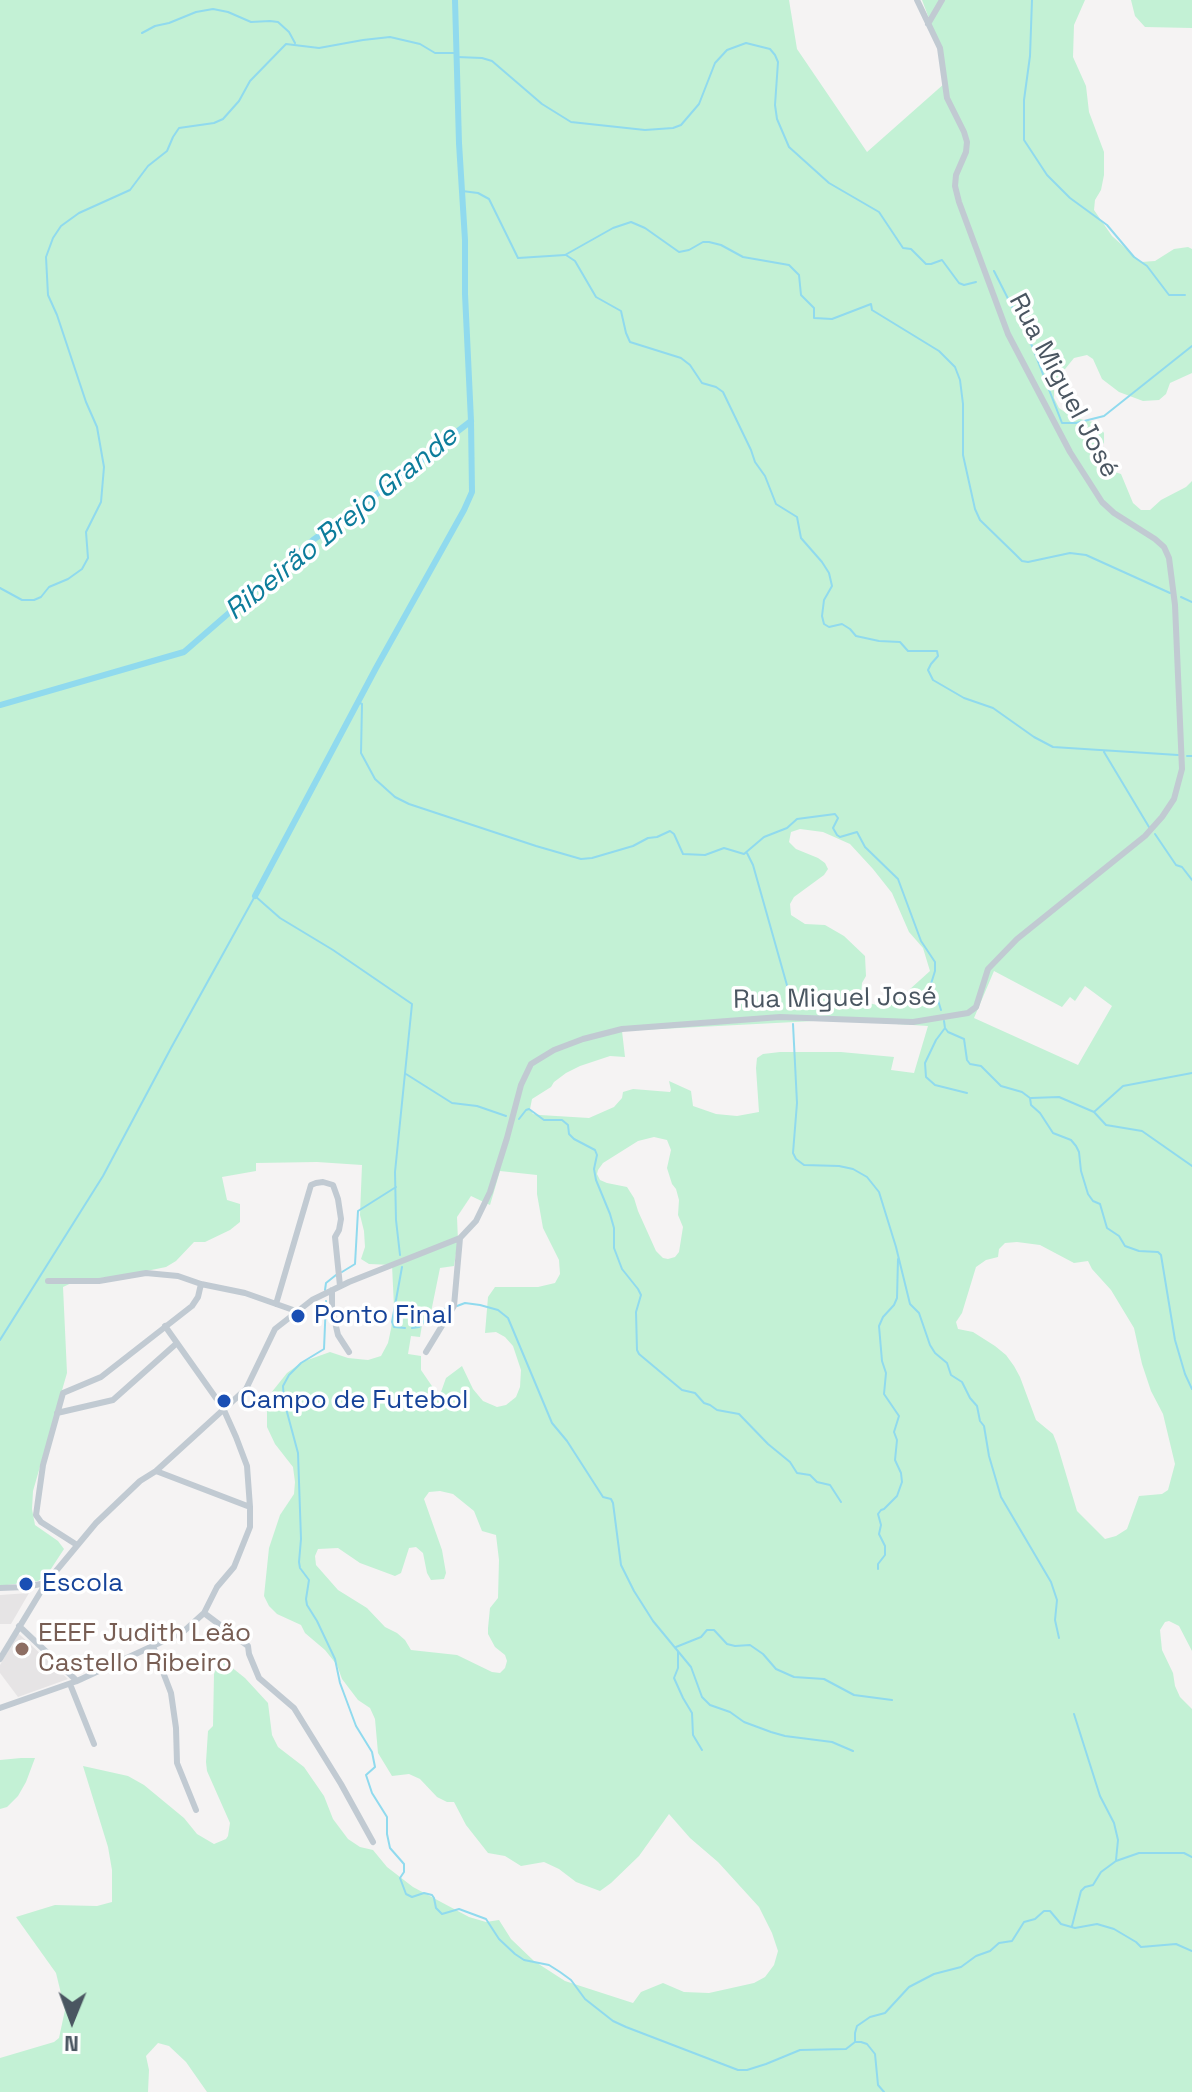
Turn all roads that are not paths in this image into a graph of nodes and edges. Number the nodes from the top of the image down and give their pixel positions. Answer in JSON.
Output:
{"nodes":[{"id":1,"x":917,"y":0,"type":"edge"},
{"id":2,"x":942,"y":0,"type":"edge"},
{"id":3,"x":928,"y":24,"type":"junction"},
{"id":4,"x":460,"y":1238,"type":"junction"},
{"id":5,"x":48,"y":1281,"type":"dead end"},
{"id":6,"x":201,"y":1284,"type":"junction"},
{"id":7,"x":336,"y":1288,"type":"junction"},
{"id":8,"x":276,"y":1304,"type":"junction"},
{"id":9,"x":296,"y":1311,"type":"junction"},
{"id":10,"x":165,"y":1326,"type":"junction"},
{"id":11,"x":177,"y":1343,"type":"junction"},
{"id":12,"x":349,"y":1352,"type":"dead end"},
{"id":13,"x":426,"y":1352,"type":"dead end"},
{"id":14,"x":223,"y":1408,"type":"junction"},
{"id":15,"x":57,"y":1413,"type":"junction"},
{"id":16,"x":156,"y":1471,"type":"junction"},
{"id":17,"x":250,"y":1507,"type":"junction"},
{"id":18,"x":77,"y":1545,"type":"junction"},
{"id":19,"x":46,"y":1583,"type":"junction"},
{"id":20,"x":0,"y":1588,"type":"edge"},
{"id":21,"x":204,"y":1613,"type":"junction"},
{"id":22,"x":19,"y":1626,"type":"junction"},
{"id":23,"x":153,"y":1646,"type":"junction"},
{"id":24,"x":0,"y":1659,"type":"edge"},
{"id":25,"x":73,"y":1682,"type":"junction"},
{"id":26,"x":0,"y":1708,"type":"edge"},
{"id":27,"x":94,"y":1744,"type":"dead end"},
{"id":28,"x":196,"y":1810,"type":"dead end"},
{"id":29,"x":373,"y":1842,"type":"dead end"}],
"edges":[{"from":1,"to":3,"type":"street"},
{"from":2,"to":3,"type":"street"},
{"from":3,"to":4,"type":"street","name":"Rua Miguel José"},
{"from":4,"to":7,"type":"street"},
{"from":4,"to":13,"type":"street"},
{"from":5,"to":6,"type":"street"},
{"from":6,"to":8,"type":"street"},
{"from":6,"to":10,"type":"street"},
{"from":7,"to":8,"type":"street"},
{"from":7,"to":9,"type":"street"},
{"from":7,"to":12,"type":"street"},
{"from":8,"to":9,"type":"street"},
{"from":9,"to":14,"type":"street"},
{"from":10,"to":11,"type":"street"},
{"from":10,"to":15,"type":"street"},
{"from":11,"to":14,"type":"street"},
{"from":11,"to":15,"type":"street"},
{"from":14,"to":16,"type":"street"},
{"from":14,"to":17,"type":"street"},
{"from":15,"to":18,"type":"street"},
{"from":16,"to":17,"type":"street"},
{"from":16,"to":18,"type":"street"},
{"from":17,"to":21,"type":"street"},
{"from":18,"to":19,"type":"street"},
{"from":19,"to":20,"type":"street"},
{"from":19,"to":22,"type":"street"},
{"from":21,"to":23,"type":"street"},
{"from":21,"to":29,"type":"street"},
{"from":22,"to":24,"type":"street"},
{"from":22,"to":25,"type":"street"},
{"from":23,"to":25,"type":"street"},
{"from":23,"to":28,"type":"street"},
{"from":25,"to":26,"type":"street"},
{"from":25,"to":27,"type":"street"}]}
